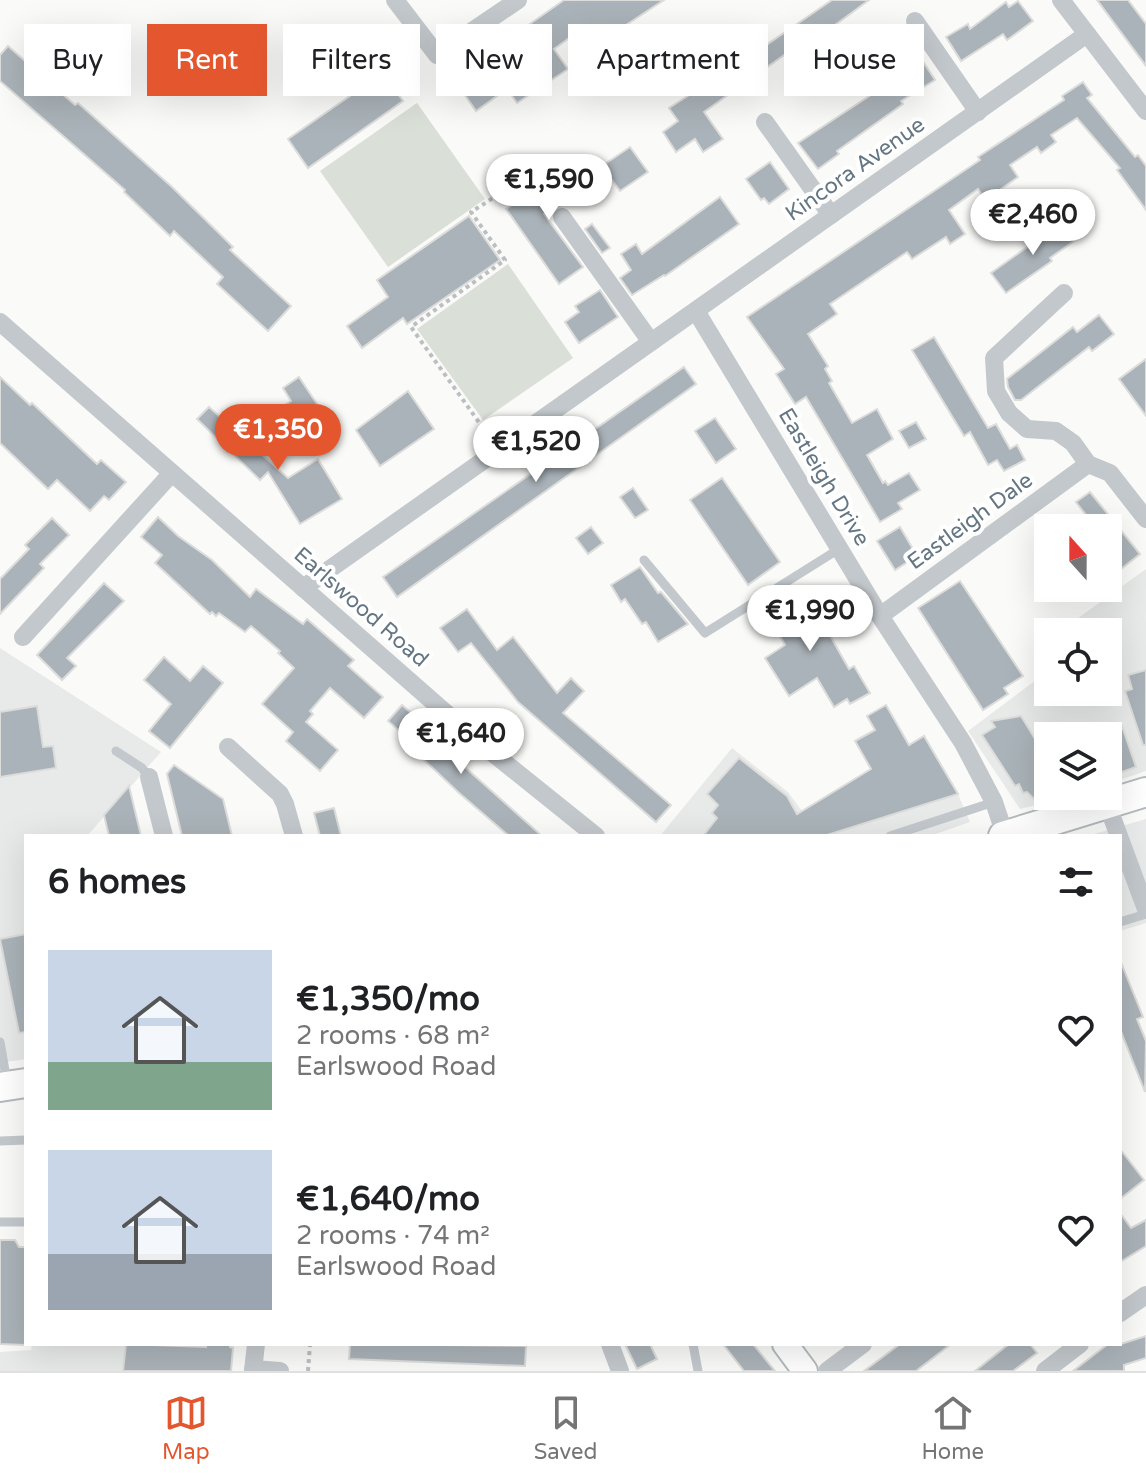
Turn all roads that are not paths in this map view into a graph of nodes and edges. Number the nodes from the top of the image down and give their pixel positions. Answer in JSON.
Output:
{"nodes":[{"id":1,"x":395,"y":0,"type":"edge"},
{"id":2,"x":518,"y":0,"type":"edge"},
{"id":3,"x":1061,"y":0,"type":"edge"},
{"id":4,"x":915,"y":21,"type":"dead end"},
{"id":5,"x":1087,"y":34,"type":"junction"},
{"id":6,"x":1146,"y":111,"type":"edge"},
{"id":7,"x":978,"y":112,"type":"junction"},
{"id":8,"x":765,"y":122,"type":"dead end"},
{"id":9,"x":831,"y":215,"type":"junction"},
{"id":10,"x":562,"y":217,"type":"dead end"},
{"id":11,"x":1064,"y":293,"type":"dead end"},
{"id":12,"x":696,"y":311,"type":"junction"},
{"id":13,"x":6,"y":328,"type":"edge"},
{"id":14,"x":651,"y":342,"type":"junction"},
{"id":15,"x":0,"y":348,"type":"edge"},
{"id":16,"x":1088,"y":464,"type":"junction"},
{"id":17,"x":172,"y":473,"type":"junction"},
{"id":18,"x":1146,"y":519,"type":"edge"},
{"id":19,"x":839,"y":549,"type":"junction"},
{"id":20,"x":644,"y":560,"type":"dead end"},
{"id":21,"x":303,"y":588,"type":"junction"},
{"id":22,"x":880,"y":616,"type":"junction"},
{"id":23,"x":23,"y":637,"type":"dead end"},
{"id":24,"x":228,"y":747,"type":"dead end"},
{"id":25,"x":116,"y":751,"type":"dead end"},
{"id":26,"x":149,"y":777,"type":"joint"},
{"id":27,"x":1146,"y":792,"type":"edge"},
{"id":28,"x":1122,"y":799,"type":"edge"},
{"id":29,"x":994,"y":802,"type":"junction"},
{"id":30,"x":1088,"y":810,"type":"edge"},
{"id":31,"x":1109,"y":810,"type":"edge"},
{"id":32,"x":163,"y":834,"type":"edge"},
{"id":33,"x":294,"y":834,"type":"edge"},
{"id":34,"x":594,"y":834,"type":"edge"},
{"id":35,"x":896,"y":834,"type":"edge"},
{"id":36,"x":1003,"y":834,"type":"edge"},
{"id":37,"x":1010,"y":834,"type":"edge"},
{"id":38,"x":1119,"y":834,"type":"edge"},
{"id":39,"x":1122,"y":843,"type":"edge"},
{"id":40,"x":1146,"y":912,"type":"edge"},
{"id":41,"x":1122,"y":921,"type":"edge"},
{"id":42,"x":0,"y":1042,"type":"edge"},
{"id":43,"x":11,"y":1085,"type":"edge"},
{"id":44,"x":24,"y":1140,"type":"edge"},
{"id":45,"x":0,"y":1141,"type":"edge"},
{"id":46,"x":0,"y":1222,"type":"edge"},
{"id":47,"x":24,"y":1222,"type":"edge"},
{"id":48,"x":1146,"y":1295,"type":"edge"},
{"id":49,"x":1122,"y":1312,"type":"edge"},
{"id":50,"x":256,"y":1346,"type":"edge"},
{"id":51,"x":611,"y":1346,"type":"edge"},
{"id":52,"x":693,"y":1346,"type":"edge"},
{"id":53,"x":786,"y":1346,"type":"edge"},
{"id":54,"x":860,"y":1346,"type":"edge"},
{"id":55,"x":1058,"y":1350,"type":"edge"},
{"id":56,"x":253,"y":1370,"type":"edge"},
{"id":57,"x":280,"y":1371,"type":"edge"},
{"id":58,"x":620,"y":1371,"type":"edge"},
{"id":59,"x":698,"y":1371,"type":"edge"},
{"id":60,"x":805,"y":1371,"type":"edge"},
{"id":61,"x":827,"y":1371,"type":"edge"},
{"id":62,"x":1045,"y":1371,"type":"edge"}],
"edges":[{"from":1,"to":2,"type":"street"},
{"from":3,"to":5,"type":"street"},
{"from":4,"to":7,"type":"street"},
{"from":5,"to":6,"type":"street"},
{"from":5,"to":7,"type":"street","name":"Kincora Avenue"},
{"from":7,"to":9,"type":"street","name":"Kincora Avenue"},
{"from":8,"to":9,"type":"street"},
{"from":9,"to":12,"type":"street","name":"Kincora Avenue"},
{"from":10,"to":14,"type":"street"},
{"from":11,"to":16,"type":"street"},
{"from":12,"to":14,"type":"street","name":"Kincora Avenue"},
{"from":12,"to":19,"type":"street","name":"Eastleigh Drive"},
{"from":13,"to":15,"type":"street","name":"Earlswood Road"},
{"from":13,"to":17,"type":"street","name":"Earlswood Road"},
{"from":14,"to":21,"type":"street","name":"Kincora Avenue"},
{"from":16,"to":18,"type":"street"},
{"from":16,"to":22,"type":"street","name":"Eastleigh Dale"},
{"from":17,"to":21,"type":"street","name":"Earlswood Road"},
{"from":17,"to":23,"type":"street"},
{"from":19,"to":20,"type":"lane"},
{"from":19,"to":22,"type":"street","name":"Eastleigh Drive"},
{"from":21,"to":34,"type":"street","name":"Earlswood Road"},
{"from":22,"to":29,"type":"street","name":"Eastleigh Drive"},
{"from":24,"to":33,"type":"street"},
{"from":25,"to":26,"type":"lane"},
{"from":26,"to":32,"type":"street"},
{"from":27,"to":28,"type":"main road"},
{"from":29,"to":35,"type":"lane"},
{"from":29,"to":36,"type":"street","name":"Eastleigh Drive"},
{"from":30,"to":37,"type":"main road"},
{"from":31,"to":38,"type":"street"},
{"from":39,"to":40,"type":"street"},
{"from":40,"to":41,"type":"lane"},
{"from":42,"to":43,"type":"lane"},
{"from":44,"to":45,"type":"lane"},
{"from":46,"to":47,"type":"lane"},
{"from":48,"to":49,"type":"street"},
{"from":50,"to":56,"type":"street"},
{"from":51,"to":58,"type":"street"},
{"from":52,"to":59,"type":"lane"},
{"from":53,"to":60,"type":"street"},
{"from":54,"to":61,"type":"street"},
{"from":55,"to":62,"type":"street"},
{"from":56,"to":57,"type":"street"}]}
